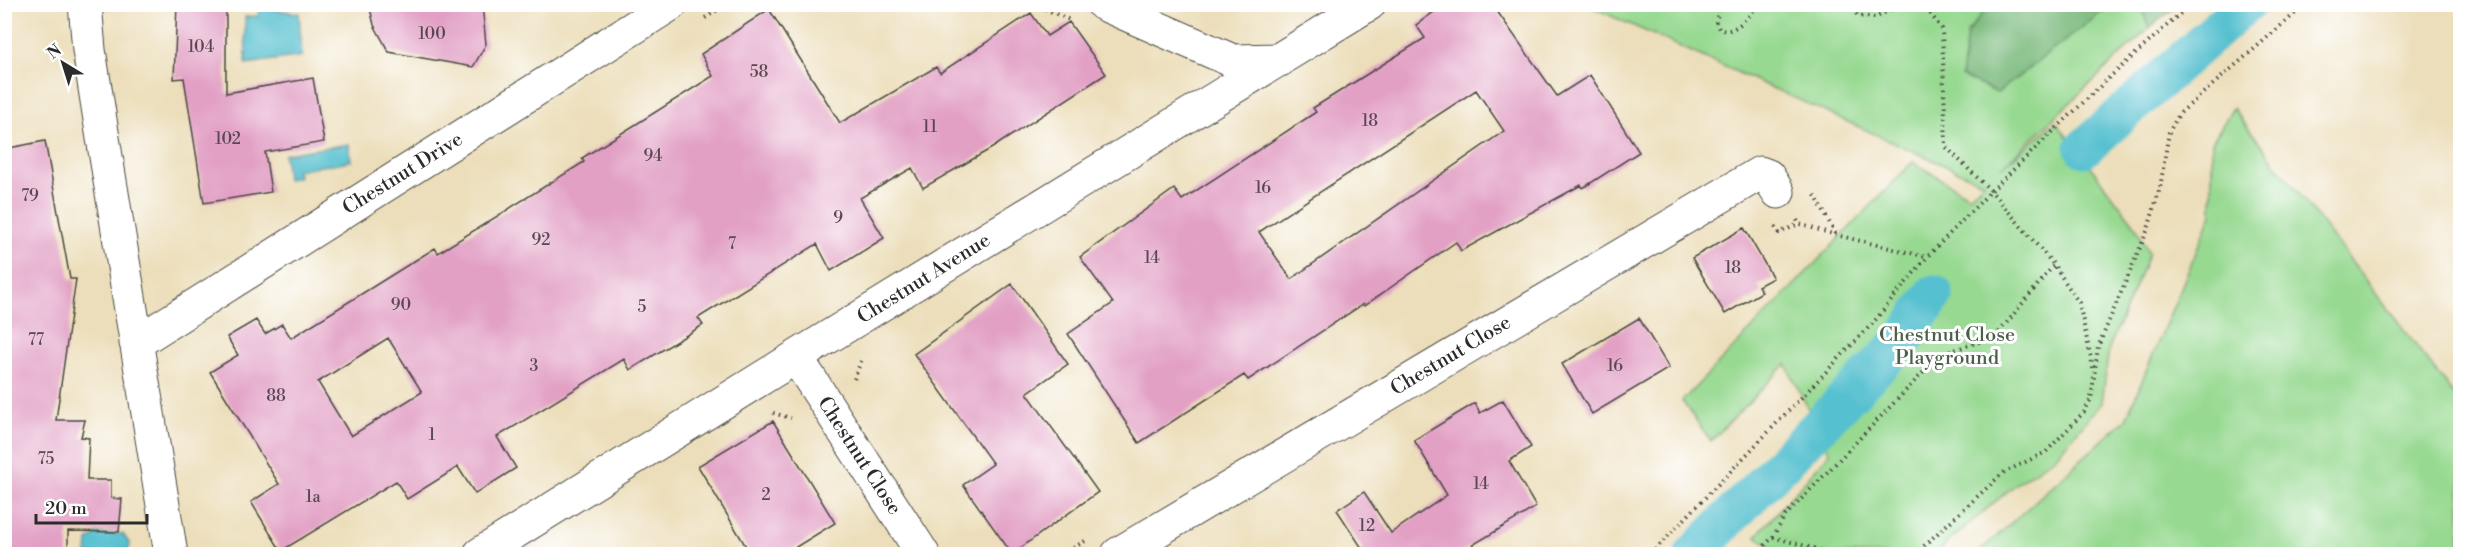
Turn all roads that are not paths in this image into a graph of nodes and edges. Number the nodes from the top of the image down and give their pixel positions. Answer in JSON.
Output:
{"nodes":[{"id":1,"x":85,"y":4,"type":"edge"},
{"id":2,"x":671,"y":4,"type":"edge"},
{"id":3,"x":1103,"y":4,"type":"edge"},
{"id":4,"x":1369,"y":4,"type":"edge"},
{"id":5,"x":1280,"y":60,"type":"junction"},
{"id":6,"x":1778,"y":192,"type":"dead end"},
{"id":7,"x":136,"y":343,"type":"junction"},
{"id":8,"x":796,"y":357,"type":"junction"},
{"id":9,"x":171,"y":555,"type":"edge"},
{"id":10,"x":480,"y":555,"type":"edge"},
{"id":11,"x":922,"y":555,"type":"edge"},
{"id":12,"x":1118,"y":555,"type":"edge"}],
"edges":[{"from":1,"to":7,"type":"street"},
{"from":2,"to":7,"type":"street","name":"Chestnut Drive"},
{"from":3,"to":5,"type":"street"},
{"from":4,"to":5,"type":"street","name":"Chestnut Avenue"},
{"from":5,"to":8,"type":"street","name":"Chestnut Avenue"},
{"from":6,"to":12,"type":"street","name":"Chestnut Close"},
{"from":7,"to":9,"type":"street"},
{"from":8,"to":10,"type":"street","name":"Chestnut Avenue"},
{"from":8,"to":11,"type":"street","name":"Chestnut Close"}]}
